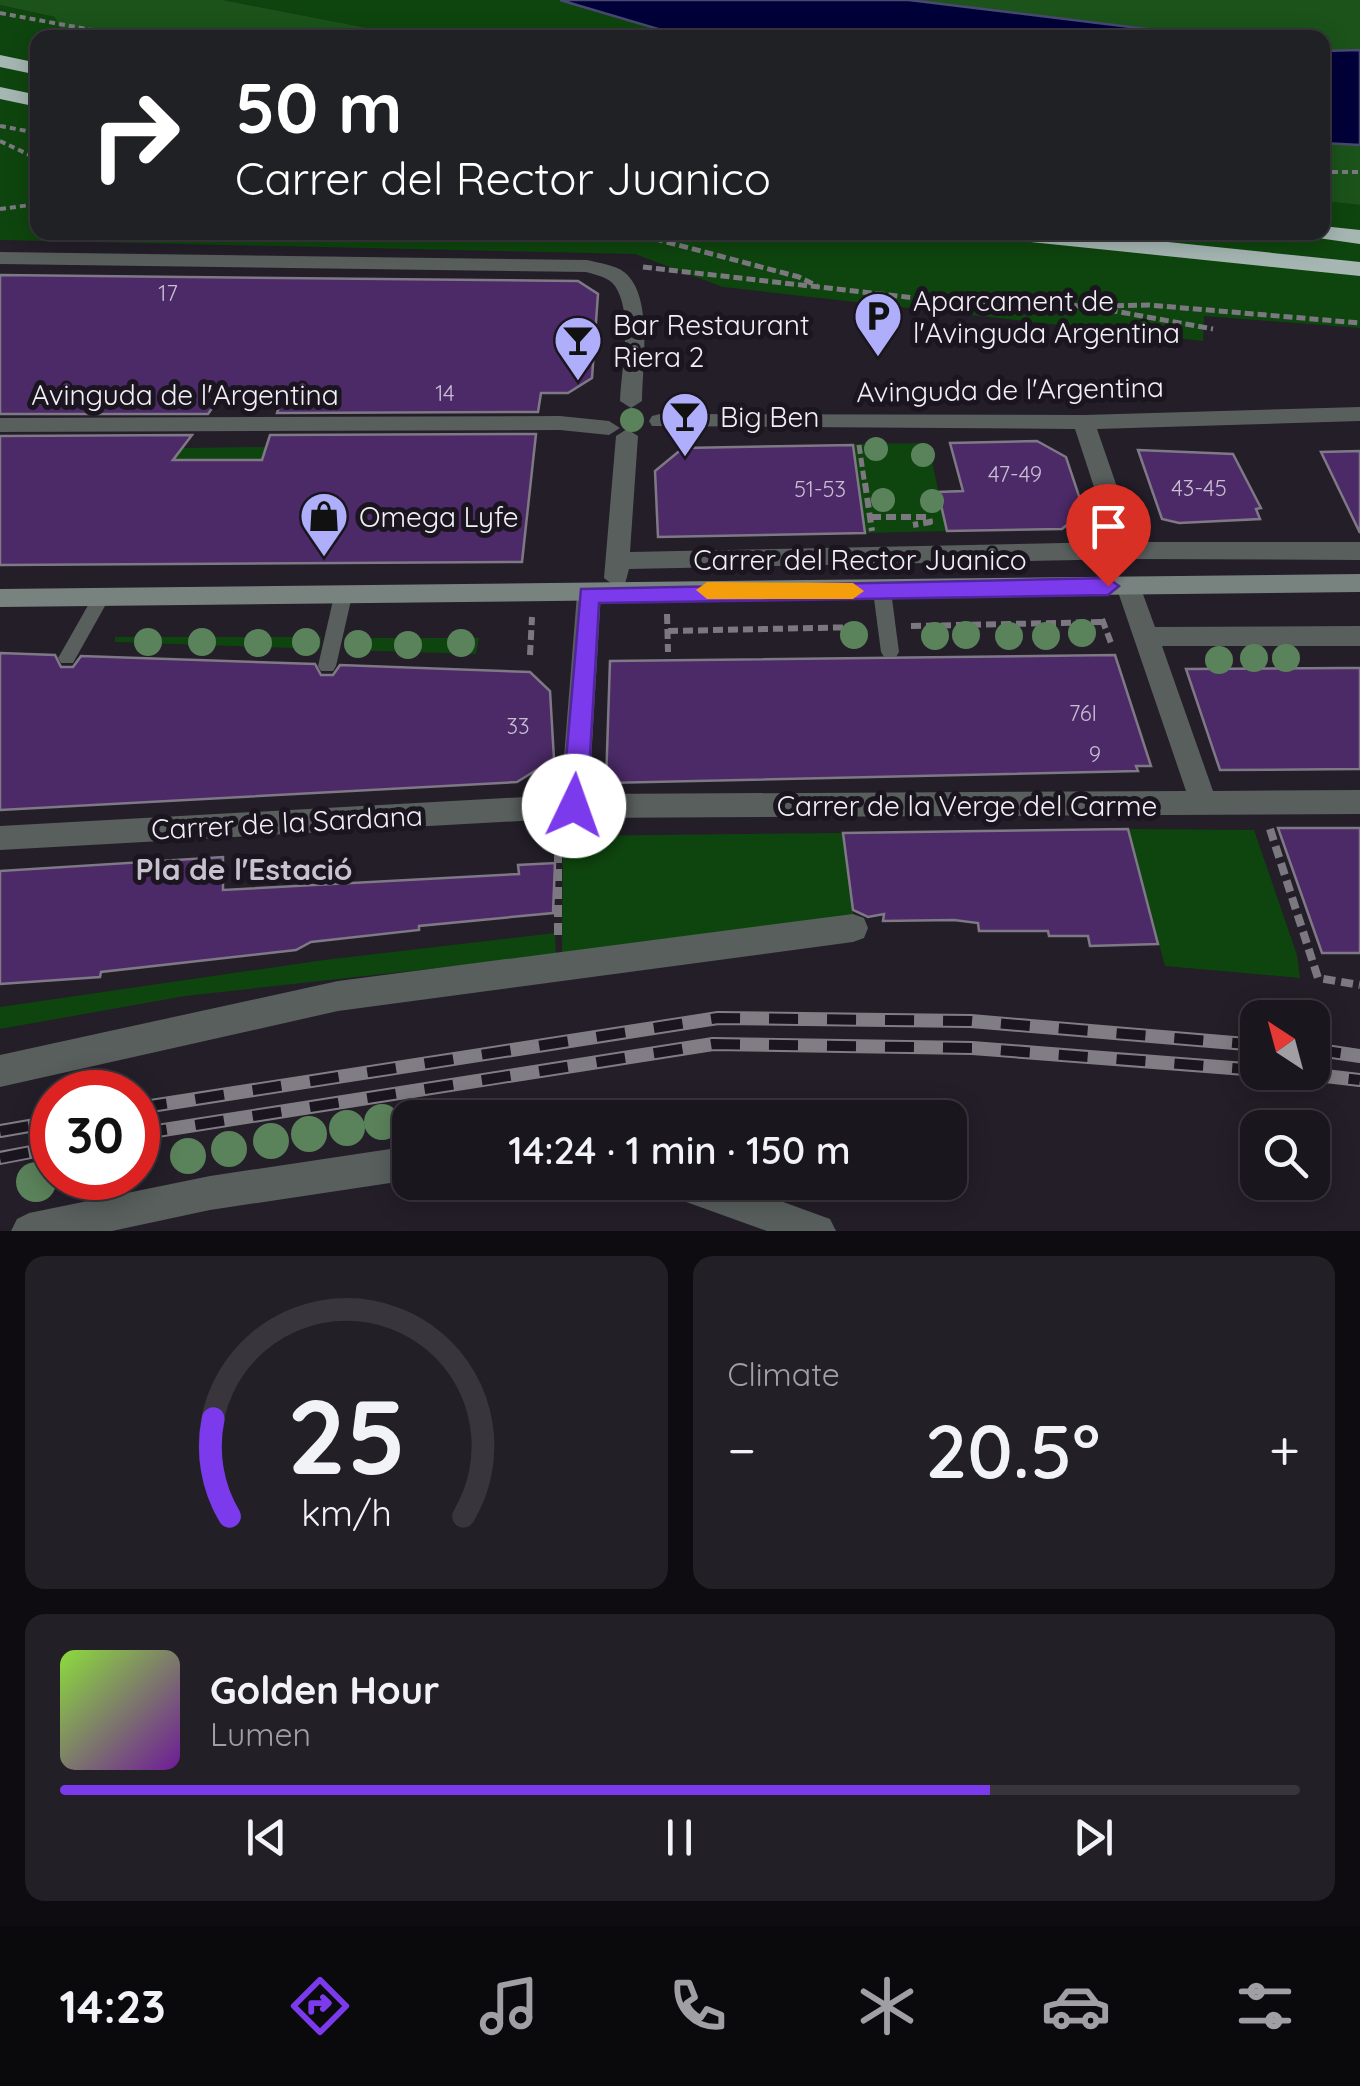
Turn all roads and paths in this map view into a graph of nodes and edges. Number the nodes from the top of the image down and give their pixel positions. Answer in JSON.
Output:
{"nodes":[{"id":1,"x":0,"y":13,"type":"edge"},
{"id":2,"x":91,"y":30,"type":"edge"},
{"id":3,"x":0,"y":61,"type":"edge"},
{"id":4,"x":30,"y":67,"type":"edge"},
{"id":5,"x":0,"y":93,"type":"edge"},
{"id":6,"x":30,"y":99,"type":"edge"},
{"id":7,"x":0,"y":126,"type":"edge"},
{"id":8,"x":30,"y":132,"type":"edge"},
{"id":9,"x":0,"y":141,"type":"edge"},
{"id":10,"x":30,"y":155,"type":"edge"},
{"id":11,"x":1330,"y":172,"type":"edge"},
{"id":12,"x":1360,"y":175,"type":"edge"},
{"id":13,"x":30,"y":205,"type":"edge"},
{"id":14,"x":0,"y":209,"type":"edge"},
{"id":15,"x":1330,"y":233,"type":"edge"},
{"id":16,"x":1360,"y":237,"type":"edge"},
{"id":17,"x":659,"y":240,"type":"edge"},
{"id":18,"x":1079,"y":240,"type":"edge"},
{"id":19,"x":0,"y":258,"type":"edge"},
{"id":20,"x":1360,"y":269,"type":"edge"},
{"id":21,"x":626,"y":271,"type":"junction"},
{"id":22,"x":823,"y":288,"type":"junction"},
{"id":23,"x":1087,"y":306,"type":"junction"},
{"id":24,"x":1360,"y":323,"type":"edge"},
{"id":25,"x":1213,"y":329,"type":"dead end"},
{"id":26,"x":630,"y":401,"type":"junction"},
{"id":27,"x":1360,"y":414,"type":"edge"},
{"id":28,"x":660,"y":421,"type":"junction"},
{"id":29,"x":1084,"y":422,"type":"junction"},
{"id":30,"x":0,"y":425,"type":"edge"},
{"id":31,"x":618,"y":432,"type":"junction"},
{"id":32,"x":859,"y":438,"type":"dead end"},
{"id":33,"x":895,"y":529,"type":"dead end"},
{"id":34,"x":1128,"y":550,"type":"junction"},
{"id":35,"x":1360,"y":551,"type":"edge"},
{"id":36,"x":619,"y":561,"type":"junction"},
{"id":37,"x":1360,"y":583,"type":"edge"},
{"id":38,"x":1128,"y":586,"type":"junction"},
{"id":39,"x":882,"y":591,"type":"junction"},
{"id":40,"x":602,"y":594,"type":"junction"},
{"id":41,"x":343,"y":596,"type":"junction"},
{"id":42,"x":0,"y":598,"type":"edge"},
{"id":43,"x":101,"y":598,"type":"junction"},
{"id":44,"x":1094,"y":606,"type":"dead end"},
{"id":45,"x":532,"y":610,"type":"dead end"},
{"id":46,"x":667,"y":613,"type":"dead end"},
{"id":47,"x":1360,"y":636,"type":"edge"},
{"id":48,"x":1146,"y":637,"type":"junction"},
{"id":49,"x":1111,"y":642,"type":"dead end"},
{"id":50,"x":668,"y":652,"type":"dead end"},
{"id":51,"x":890,"y":652,"type":"dead end"},
{"id":52,"x":530,"y":655,"type":"dead end"},
{"id":53,"x":68,"y":658,"type":"dead end"},
{"id":54,"x":327,"y":666,"type":"dead end"},
{"id":55,"x":1360,"y":802,"type":"edge"},
{"id":56,"x":1204,"y":804,"type":"junction"},
{"id":57,"x":574,"y":806,"type":"junction"},
{"id":58,"x":1268,"y":823,"type":"dead end"},
{"id":59,"x":558,"y":831,"type":"dead end"},
{"id":60,"x":0,"y":838,"type":"edge"},
{"id":61,"x":853,"y":928,"type":"dead end"},
{"id":62,"x":558,"y":955,"type":"junction"},
{"id":63,"x":1360,"y":985,"type":"edge"},
{"id":64,"x":0,"y":1071,"type":"edge"},
{"id":65,"x":392,"y":1166,"type":"edge"},
{"id":66,"x":728,"y":1200,"type":"edge"},
{"id":67,"x":30,"y":1231,"type":"edge"},
{"id":68,"x":818,"y":1231,"type":"edge"}],
"edges":[{"from":1,"to":2,"type":"path"},
{"from":3,"to":4,"type":"highway"},
{"from":5,"to":6,"type":"highway"},
{"from":7,"to":8,"type":"path"},
{"from":9,"to":10,"type":"path"},
{"from":11,"to":12,"type":"path"},
{"from":13,"to":14,"type":"path"},
{"from":15,"to":16,"type":"highway"},
{"from":17,"to":22,"type":"path"},
{"from":18,"to":20,"type":"highway"},
{"from":19,"to":21,"type":"street"},
{"from":21,"to":22,"type":"path"},
{"from":21,"to":26,"type":"street"},
{"from":22,"to":23,"type":"path"},
{"from":23,"to":24,"type":"path"},
{"from":23,"to":25,"type":"path"},
{"from":26,"to":28,"type":"street"},
{"from":26,"to":31,"type":"street"},
{"from":27,"to":29,"type":"street","name":"Avinguda de l'Argentina"},
{"from":28,"to":29,"type":"street","name":"Avinguda de l'Argentina"},
{"from":28,"to":31,"type":"street"},
{"from":29,"to":34,"type":"street"},
{"from":30,"to":31,"type":"street","name":"Avinguda de l'Argentina"},
{"from":31,"to":36,"type":"street"},
{"from":32,"to":33,"type":"path"},
{"from":34,"to":35,"type":"street","name":"Carrer del Rector Juanico"},
{"from":34,"to":36,"type":"street","name":"Carrer del Rector Juanico"},
{"from":36,"to":40,"type":"street"},
{"from":37,"to":38,"type":"main road","name":"Carrer del Rector Juanico"},
{"from":38,"to":39,"type":"main road","name":"Carrer del Rector Juanico"},
{"from":38,"to":48,"type":"street"},
{"from":39,"to":40,"type":"main road","name":"Carrer del Rector Juanico"},
{"from":39,"to":51,"type":"lane"},
{"from":40,"to":41,"type":"main road","name":"Carrer del Rector Juanico"},
{"from":40,"to":57,"type":"street"},
{"from":41,"to":43,"type":"main road","name":"Carrer del Rector Juanico"},
{"from":41,"to":54,"type":"lane"},
{"from":42,"to":43,"type":"main road","name":"Carrer del Rector Juanico"},
{"from":43,"to":53,"type":"lane"},
{"from":44,"to":49,"type":"path"},
{"from":45,"to":52,"type":"path"},
{"from":46,"to":50,"type":"path"},
{"from":47,"to":48,"type":"street"},
{"from":48,"to":56,"type":"street"},
{"from":55,"to":56,"type":"street","name":"Carrer de la Verge del Carme"},
{"from":56,"to":57,"type":"street","name":"Carrer de la Verge del Carme"},
{"from":57,"to":60,"type":"street","name":"Carrer de la Sardana"},
{"from":58,"to":63,"type":"path"},
{"from":59,"to":62,"type":"path"},
{"from":61,"to":62,"type":"street"},
{"from":62,"to":64,"type":"street"},
{"from":65,"to":67,"type":"street"},
{"from":66,"to":68,"type":"street"}]}
